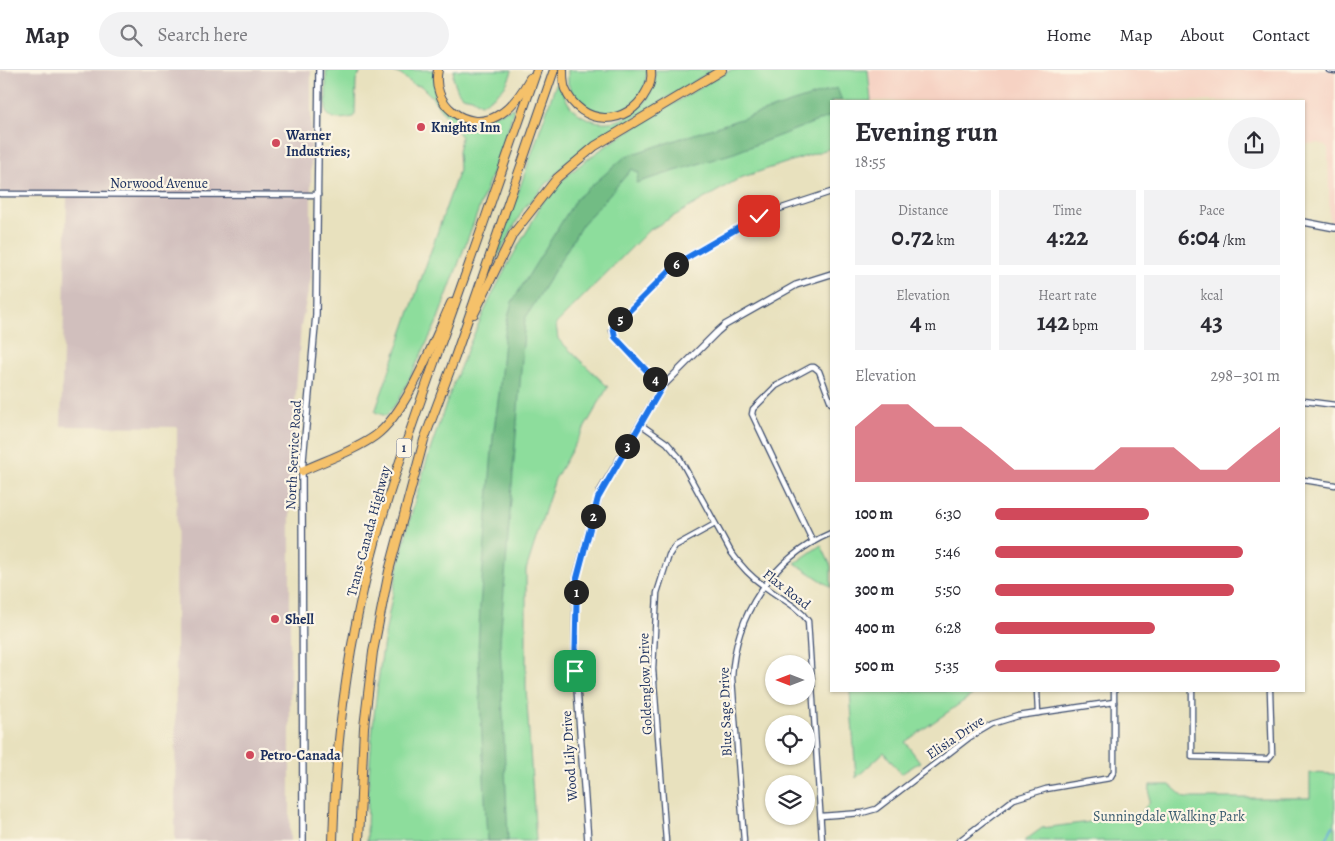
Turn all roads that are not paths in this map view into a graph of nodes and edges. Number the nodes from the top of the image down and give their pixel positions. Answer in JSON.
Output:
{"nodes":[{"id":1,"x":319,"y":70,"type":"edge"},
{"id":2,"x":438,"y":70,"type":"edge"},
{"id":3,"x":536,"y":70,"type":"edge"},
{"id":4,"x":554,"y":70,"type":"edge"},
{"id":5,"x":563,"y":70,"type":"edge"},
{"id":6,"x":651,"y":70,"type":"edge"},
{"id":7,"x":722,"y":70,"type":"edge"},
{"id":8,"x":1329,"y":70,"type":"edge"},
{"id":9,"x":1335,"y":72,"type":"edge"},
{"id":10,"x":830,"y":192,"type":"edge"},
{"id":11,"x":0,"y":194,"type":"edge"},
{"id":12,"x":318,"y":195,"type":"junction"},
{"id":13,"x":1305,"y":222,"type":"edge"},
{"id":14,"x":1335,"y":228,"type":"edge"},
{"id":15,"x":469,"y":266,"type":"junction"},
{"id":16,"x":830,"y":274,"type":"edge"},
{"id":17,"x":455,"y":357,"type":"junction"},
{"id":18,"x":662,"y":387,"type":"junction"},
{"id":19,"x":830,"y":400,"type":"edge"},
{"id":20,"x":1305,"y":401,"type":"edge"},
{"id":21,"x":1335,"y":405,"type":"edge"},
{"id":22,"x":640,"y":424,"type":"junction"},
{"id":23,"x":302,"y":471,"type":"junction"},
{"id":24,"x":1305,"y":480,"type":"edge"},
{"id":25,"x":1335,"y":485,"type":"edge"},
{"id":26,"x":715,"y":524,"type":"junction"},
{"id":27,"x":830,"y":534,"type":"edge"},
{"id":28,"x":813,"y":542,"type":"junction"},
{"id":29,"x":763,"y":586,"type":"junction"},
{"id":30,"x":1038,"y":692,"type":"edge"},
{"id":31,"x":1114,"y":692,"type":"edge"},
{"id":32,"x":1192,"y":692,"type":"edge"},
{"id":33,"x":1270,"y":692,"type":"edge"},
{"id":34,"x":1114,"y":702,"type":"junction"},
{"id":35,"x":1038,"y":713,"type":"junction"},
{"id":36,"x":820,"y":816,"type":"junction"},
{"id":37,"x":303,"y":841,"type":"edge"},
{"id":38,"x":333,"y":841,"type":"edge"},
{"id":39,"x":359,"y":841,"type":"edge"},
{"id":40,"x":588,"y":841,"type":"edge"},
{"id":41,"x":666,"y":841,"type":"edge"},
{"id":42,"x":744,"y":841,"type":"edge"},
{"id":43,"x":822,"y":841,"type":"edge"},
{"id":44,"x":959,"y":841,"type":"edge"}],
"edges":[{"from":1,"to":12,"type":"street","name":"North Service Road"},
{"from":2,"to":3,"type":"highway"},
{"from":3,"to":15,"type":"highway","name":"Trans-Canada Highway","number":"1"},
{"from":4,"to":17,"type":"highway","number":"1"},
{"from":5,"to":6,"type":"highway"},
{"from":7,"to":17,"type":"highway"},
{"from":8,"to":9,"type":"street"},
{"from":10,"to":18,"type":"street"},
{"from":11,"to":12,"type":"street","name":"Norwood Avenue"},
{"from":12,"to":23,"type":"street","name":"North Service Road"},
{"from":13,"to":14,"type":"street"},
{"from":15,"to":23,"type":"highway"},
{"from":15,"to":38,"type":"highway","name":"Trans-Canada Highway","number":"1"},
{"from":16,"to":18,"type":"street","name":"Wood Lily Drive"},
{"from":17,"to":39,"type":"highway","number":"1"},
{"from":18,"to":22,"type":"street","name":"Wood Lily Drive"},
{"from":19,"to":28,"type":"street"},
{"from":20,"to":21,"type":"street"},
{"from":22,"to":26,"type":"street","name":"Flax Road"},
{"from":22,"to":40,"type":"street","name":"Wood Lily Drive"},
{"from":23,"to":37,"type":"street","name":"North Service Road"},
{"from":24,"to":25,"type":"street"},
{"from":26,"to":29,"type":"street","name":"Flax Road"},
{"from":26,"to":41,"type":"street","name":"Goldenglow Drive"},
{"from":27,"to":28,"type":"street","name":"Blue Sage Drive"},
{"from":28,"to":29,"type":"street","name":"Blue Sage Drive"},
{"from":29,"to":36,"type":"street","name":"Flax Road"},
{"from":29,"to":42,"type":"street","name":"Blue Sage Drive"},
{"from":30,"to":35,"type":"street"},
{"from":31,"to":34,"type":"street"},
{"from":32,"to":33,"type":"street"},
{"from":34,"to":35,"type":"street","name":"Elisia Drive"},
{"from":34,"to":44,"type":"street"},
{"from":35,"to":36,"type":"street","name":"Elisia Drive"},
{"from":36,"to":43,"type":"street","name":"Flax Road"}]}
